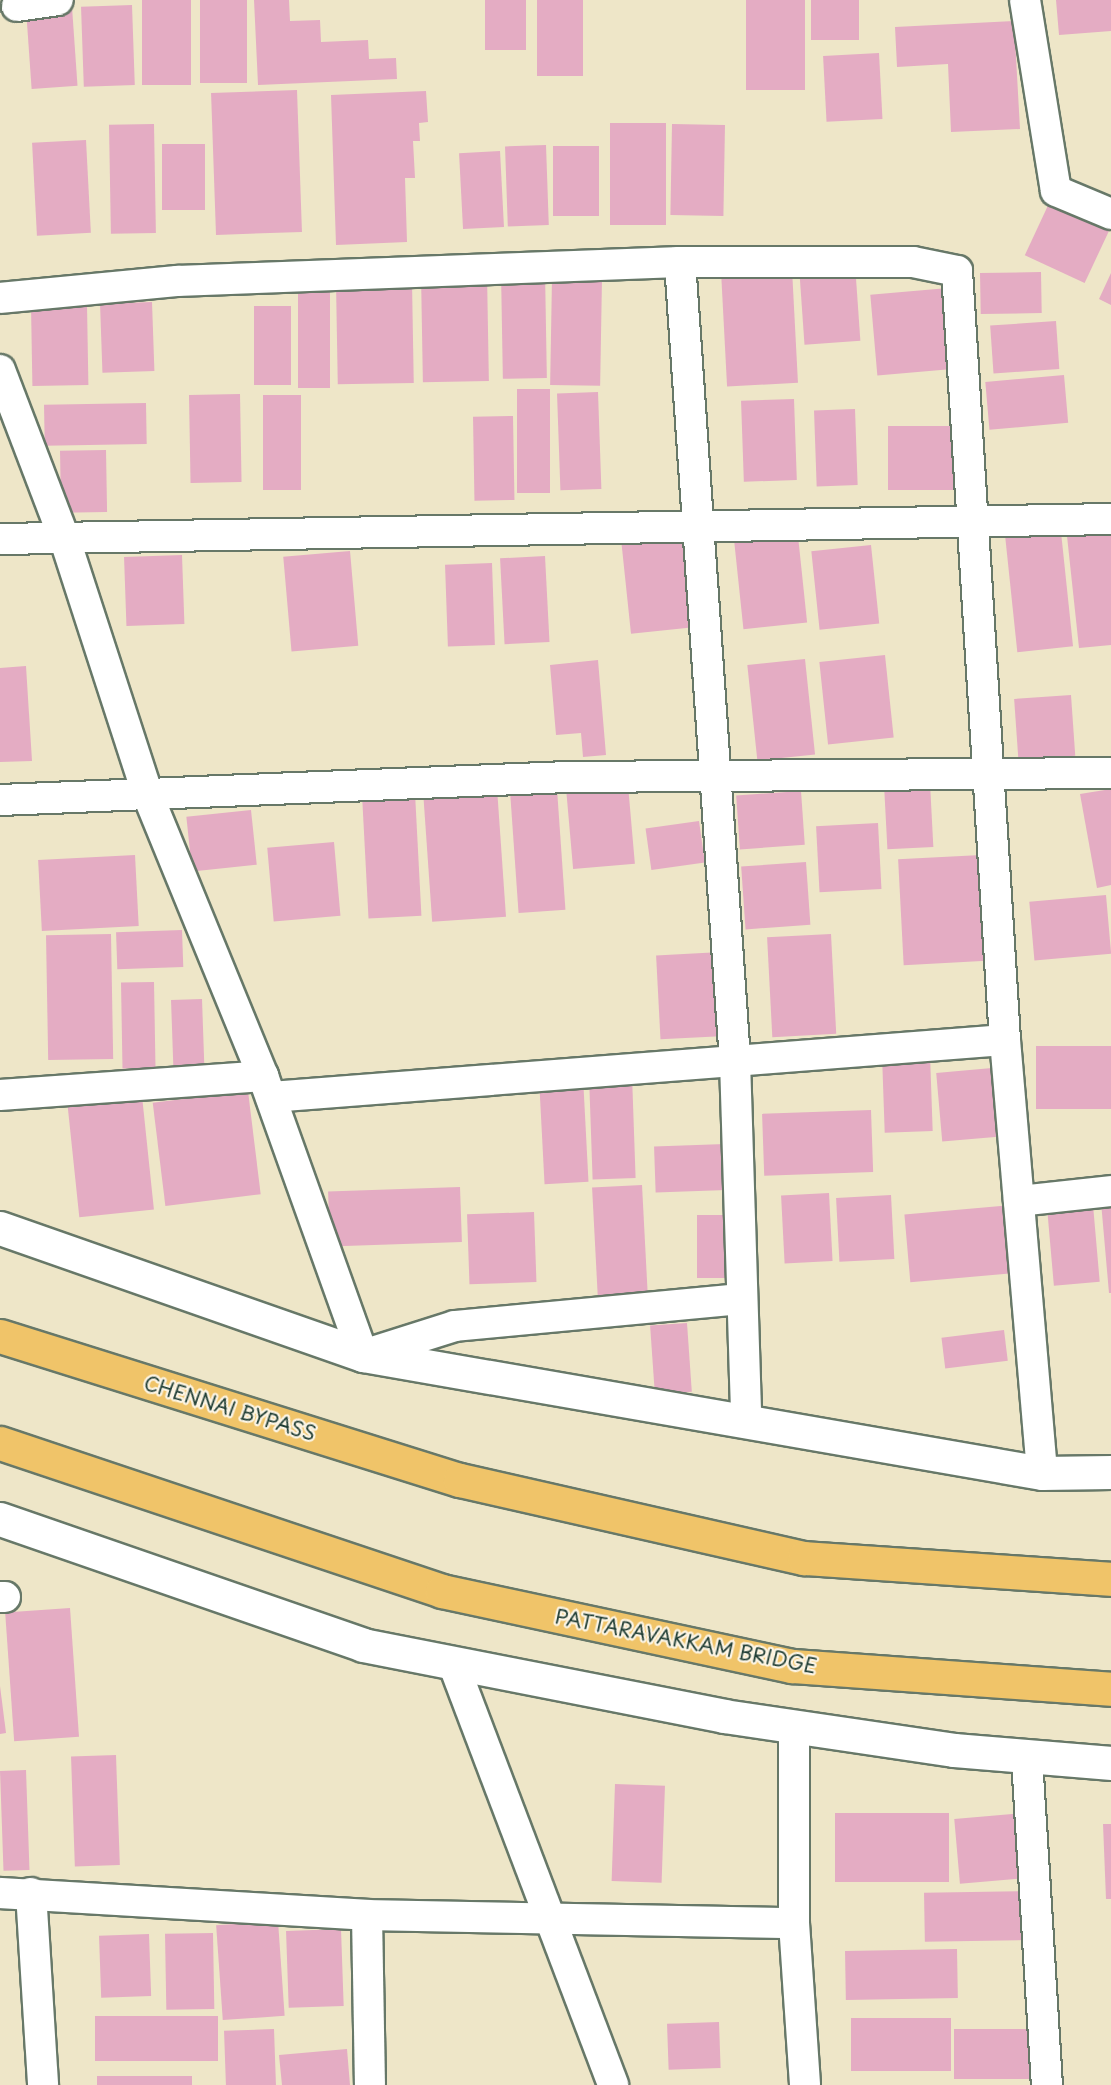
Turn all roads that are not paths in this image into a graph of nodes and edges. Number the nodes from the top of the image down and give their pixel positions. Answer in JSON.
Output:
{"nodes":[{"id":1,"x":58,"y":0,"type":"edge"},
{"id":2,"x":1025,"y":0,"type":"edge"},
{"id":3,"x":17,"y":6,"type":"dead end"},
{"id":4,"x":1111,"y":214,"type":"edge"},
{"id":5,"x":680,"y":262,"type":"junction"},
{"id":6,"x":0,"y":298,"type":"edge"},
{"id":7,"x":0,"y":370,"type":"edge"},
{"id":8,"x":1111,"y":519,"type":"edge"},
{"id":9,"x":974,"y":521,"type":"junction"},
{"id":10,"x":698,"y":529,"type":"junction"},
{"id":11,"x":0,"y":538,"type":"edge"},
{"id":12,"x":65,"y":540,"type":"junction"},
{"id":13,"x":991,"y":773,"type":"junction"},
{"id":14,"x":1111,"y":773,"type":"edge"},
{"id":15,"x":713,"y":780,"type":"junction"},
{"id":16,"x":149,"y":798,"type":"junction"},
{"id":17,"x":0,"y":800,"type":"edge"},
{"id":18,"x":1005,"y":1040,"type":"junction"},
{"id":19,"x":735,"y":1061,"type":"junction"},
{"id":20,"x":267,"y":1086,"type":"junction"},
{"id":21,"x":0,"y":1095,"type":"edge"},
{"id":22,"x":1111,"y":1191,"type":"edge"},
{"id":23,"x":1018,"y":1201,"type":"junction"},
{"id":24,"x":0,"y":1228,"type":"edge"},
{"id":25,"x":742,"y":1299,"type":"junction"},
{"id":26,"x":0,"y":1336,"type":"edge"},
{"id":27,"x":363,"y":1354,"type":"junction"},
{"id":28,"x":746,"y":1421,"type":"junction"},
{"id":29,"x":0,"y":1443,"type":"edge"},
{"id":30,"x":1111,"y":1472,"type":"edge"},
{"id":31,"x":1042,"y":1473,"type":"junction"},
{"id":32,"x":0,"y":1519,"type":"edge"},
{"id":33,"x":1111,"y":1579,"type":"edge"},
{"id":34,"x":453,"y":1663,"type":"junction"},
{"id":35,"x":1111,"y":1689,"type":"edge"},
{"id":36,"x":794,"y":1726,"type":"junction"},
{"id":37,"x":1027,"y":1759,"type":"junction"},
{"id":38,"x":1111,"y":1763,"type":"edge"},
{"id":39,"x":0,"y":1893,"type":"edge"},
{"id":40,"x":30,"y":1893,"type":"junction"},
{"id":41,"x":367,"y":1915,"type":"junction"},
{"id":42,"x":547,"y":1916,"type":"junction"},
{"id":43,"x":794,"y":1923,"type":"junction"},
{"id":44,"x":44,"y":2085,"type":"edge"},
{"id":45,"x":370,"y":2085,"type":"edge"},
{"id":46,"x":613,"y":2085,"type":"edge"},
{"id":47,"x":805,"y":2085,"type":"edge"},
{"id":48,"x":1047,"y":2085,"type":"edge"}],
"edges":[{"from":1,"to":3,"type":"street"},
{"from":2,"to":4,"type":"street"},
{"from":5,"to":6,"type":"street"},
{"from":5,"to":9,"type":"street"},
{"from":5,"to":10,"type":"street"},
{"from":7,"to":12,"type":"street"},
{"from":8,"to":9,"type":"street"},
{"from":9,"to":10,"type":"street"},
{"from":9,"to":13,"type":"street"},
{"from":10,"to":12,"type":"street"},
{"from":10,"to":15,"type":"street"},
{"from":11,"to":12,"type":"street"},
{"from":12,"to":16,"type":"street"},
{"from":13,"to":14,"type":"street"},
{"from":13,"to":15,"type":"street"},
{"from":13,"to":18,"type":"street"},
{"from":15,"to":16,"type":"street"},
{"from":15,"to":19,"type":"street"},
{"from":16,"to":17,"type":"street"},
{"from":16,"to":20,"type":"street"},
{"from":18,"to":19,"type":"street"},
{"from":18,"to":23,"type":"street"},
{"from":19,"to":20,"type":"street"},
{"from":19,"to":25,"type":"street"},
{"from":20,"to":21,"type":"street"},
{"from":20,"to":27,"type":"street"},
{"from":22,"to":23,"type":"street"},
{"from":23,"to":31,"type":"street"},
{"from":24,"to":27,"type":"street"},
{"from":25,"to":27,"type":"street"},
{"from":25,"to":28,"type":"street"},
{"from":26,"to":33,"type":"highway","name":"CHENNAI BYPASS"},
{"from":27,"to":28,"type":"street"},
{"from":28,"to":31,"type":"street"},
{"from":29,"to":35,"type":"highway","name":"PATTARAVAKKAM BRIDGE"},
{"from":30,"to":31,"type":"street"},
{"from":32,"to":34,"type":"street"},
{"from":34,"to":36,"type":"street"},
{"from":34,"to":42,"type":"street"},
{"from":36,"to":37,"type":"street"},
{"from":36,"to":43,"type":"street"},
{"from":37,"to":38,"type":"street"},
{"from":37,"to":48,"type":"street"},
{"from":39,"to":40,"type":"street"},
{"from":40,"to":41,"type":"street"},
{"from":40,"to":44,"type":"street"},
{"from":41,"to":42,"type":"street"},
{"from":41,"to":45,"type":"street"},
{"from":42,"to":43,"type":"street"},
{"from":42,"to":46,"type":"street"},
{"from":43,"to":47,"type":"street"}]}
